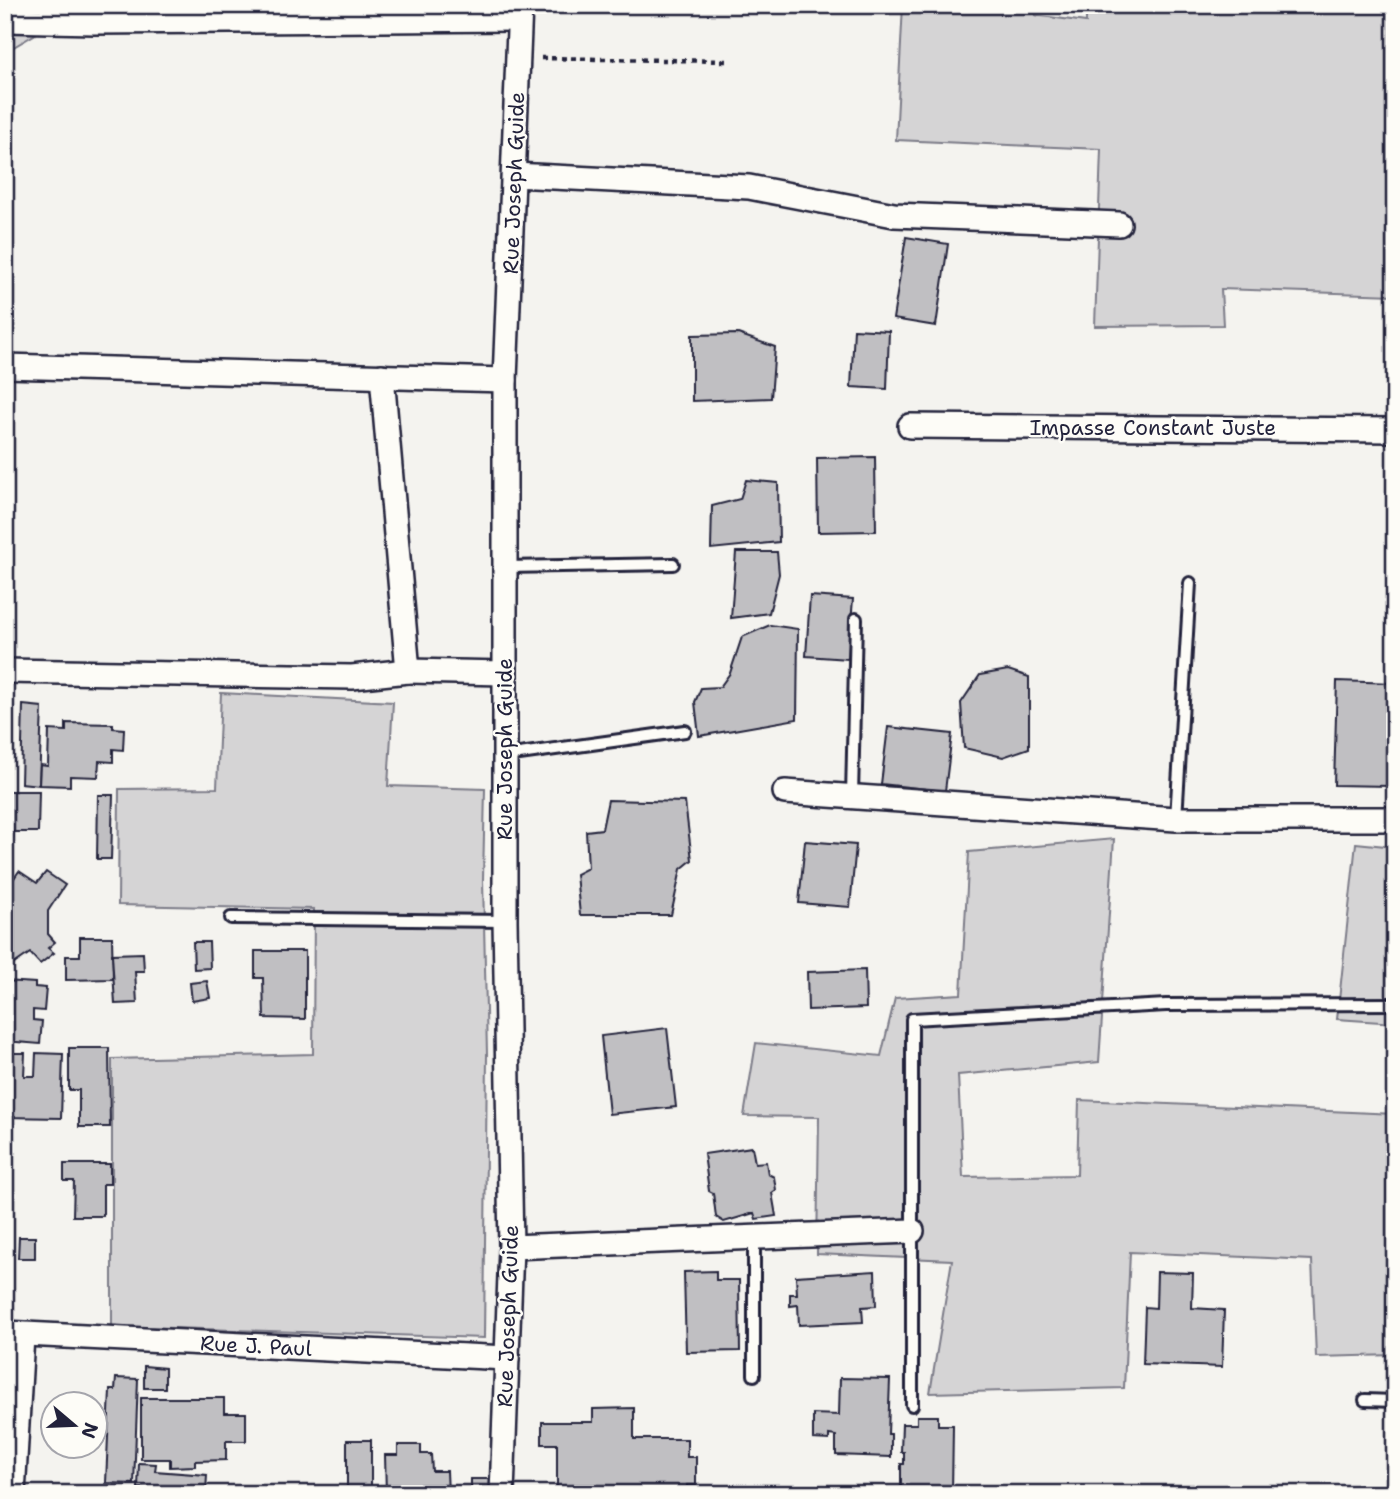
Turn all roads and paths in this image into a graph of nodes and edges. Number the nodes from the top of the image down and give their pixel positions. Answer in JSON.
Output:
{"nodes":[{"id":1,"x":519,"y":12,"type":"edge"},
{"id":2,"x":5,"y":20,"type":"edge"},
{"id":3,"x":519,"y":58,"type":"junction"},
{"id":4,"x":726,"y":61,"type":"dead end"},
{"id":5,"x":514,"y":175,"type":"junction"},
{"id":6,"x":1119,"y":224,"type":"dead end"},
{"id":7,"x":5,"y":366,"type":"edge"},
{"id":8,"x":382,"y":376,"type":"junction"},
{"id":9,"x":505,"y":380,"type":"junction"},
{"id":10,"x":910,"y":426,"type":"dead end"},
{"id":11,"x":1395,"y":430,"type":"edge"},
{"id":12,"x":673,"y":564,"type":"dead end"},
{"id":13,"x":506,"y":567,"type":"junction"},
{"id":14,"x":1190,"y":583,"type":"dead end"},
{"id":15,"x":856,"y":619,"type":"dead end"},
{"id":16,"x":5,"y":671,"type":"edge"},
{"id":17,"x":408,"y":671,"type":"junction"},
{"id":18,"x":505,"y":673,"type":"junction"},
{"id":19,"x":685,"y":731,"type":"dead end"},
{"id":20,"x":505,"y":756,"type":"junction"},
{"id":21,"x":785,"y":792,"type":"dead end"},
{"id":22,"x":852,"y":796,"type":"junction"},
{"id":23,"x":1176,"y":819,"type":"junction"},
{"id":24,"x":1395,"y":819,"type":"edge"},
{"id":25,"x":231,"y":918,"type":"dead end"},
{"id":26,"x":505,"y":921,"type":"junction"},
{"id":27,"x":1395,"y":1004,"type":"edge"},
{"id":28,"x":912,"y":1231,"type":"junction"},
{"id":29,"x":754,"y":1238,"type":"junction"},
{"id":30,"x":511,"y":1247,"type":"junction"},
{"id":31,"x":14,"y":1334,"type":"edge"},
{"id":32,"x":507,"y":1358,"type":"junction"},
{"id":33,"x":754,"y":1375,"type":"dead end"},
{"id":34,"x":1365,"y":1401,"type":"dead end"},
{"id":35,"x":1395,"y":1401,"type":"edge"},
{"id":36,"x":912,"y":1405,"type":"dead end"},
{"id":37,"x":13,"y":1494,"type":"edge"},
{"id":38,"x":502,"y":1494,"type":"edge"}],
"edges":[{"from":1,"to":2,"type":"street"},
{"from":1,"to":3,"type":"street","name":"Rue Joseph Guide"},
{"from":3,"to":4,"type":"path"},
{"from":3,"to":5,"type":"street","name":"Rue Joseph Guide"},
{"from":5,"to":6,"type":"street"},
{"from":5,"to":9,"type":"street","name":"Rue Joseph Guide"},
{"from":7,"to":8,"type":"street"},
{"from":8,"to":9,"type":"street"},
{"from":8,"to":17,"type":"street"},
{"from":9,"to":13,"type":"street","name":"Rue Joseph Guide"},
{"from":10,"to":11,"type":"street","name":"Impasse Constant Juste"},
{"from":12,"to":13,"type":"lane"},
{"from":13,"to":18,"type":"street","name":"Rue Joseph Guide"},
{"from":14,"to":23,"type":"lane"},
{"from":15,"to":22,"type":"lane"},
{"from":16,"to":17,"type":"street"},
{"from":17,"to":18,"type":"street"},
{"from":18,"to":20,"type":"street","name":"Rue Joseph Guide"},
{"from":19,"to":20,"type":"lane"},
{"from":20,"to":26,"type":"street","name":"Rue Joseph Guide"},
{"from":21,"to":22,"type":"street"},
{"from":22,"to":23,"type":"street"},
{"from":23,"to":24,"type":"street"},
{"from":25,"to":26,"type":"lane"},
{"from":26,"to":30,"type":"street","name":"Rue Joseph Guide"},
{"from":27,"to":28,"type":"lane"},
{"from":28,"to":29,"type":"street"},
{"from":28,"to":36,"type":"lane"},
{"from":29,"to":30,"type":"street"},
{"from":29,"to":33,"type":"lane"},
{"from":30,"to":32,"type":"street","name":"Rue Joseph Guide"},
{"from":31,"to":32,"type":"street","name":"Rue J. Paul"},
{"from":31,"to":37,"type":"street"},
{"from":32,"to":38,"type":"street","name":"Rue Joseph Guide"},
{"from":34,"to":35,"type":"lane"}]}
